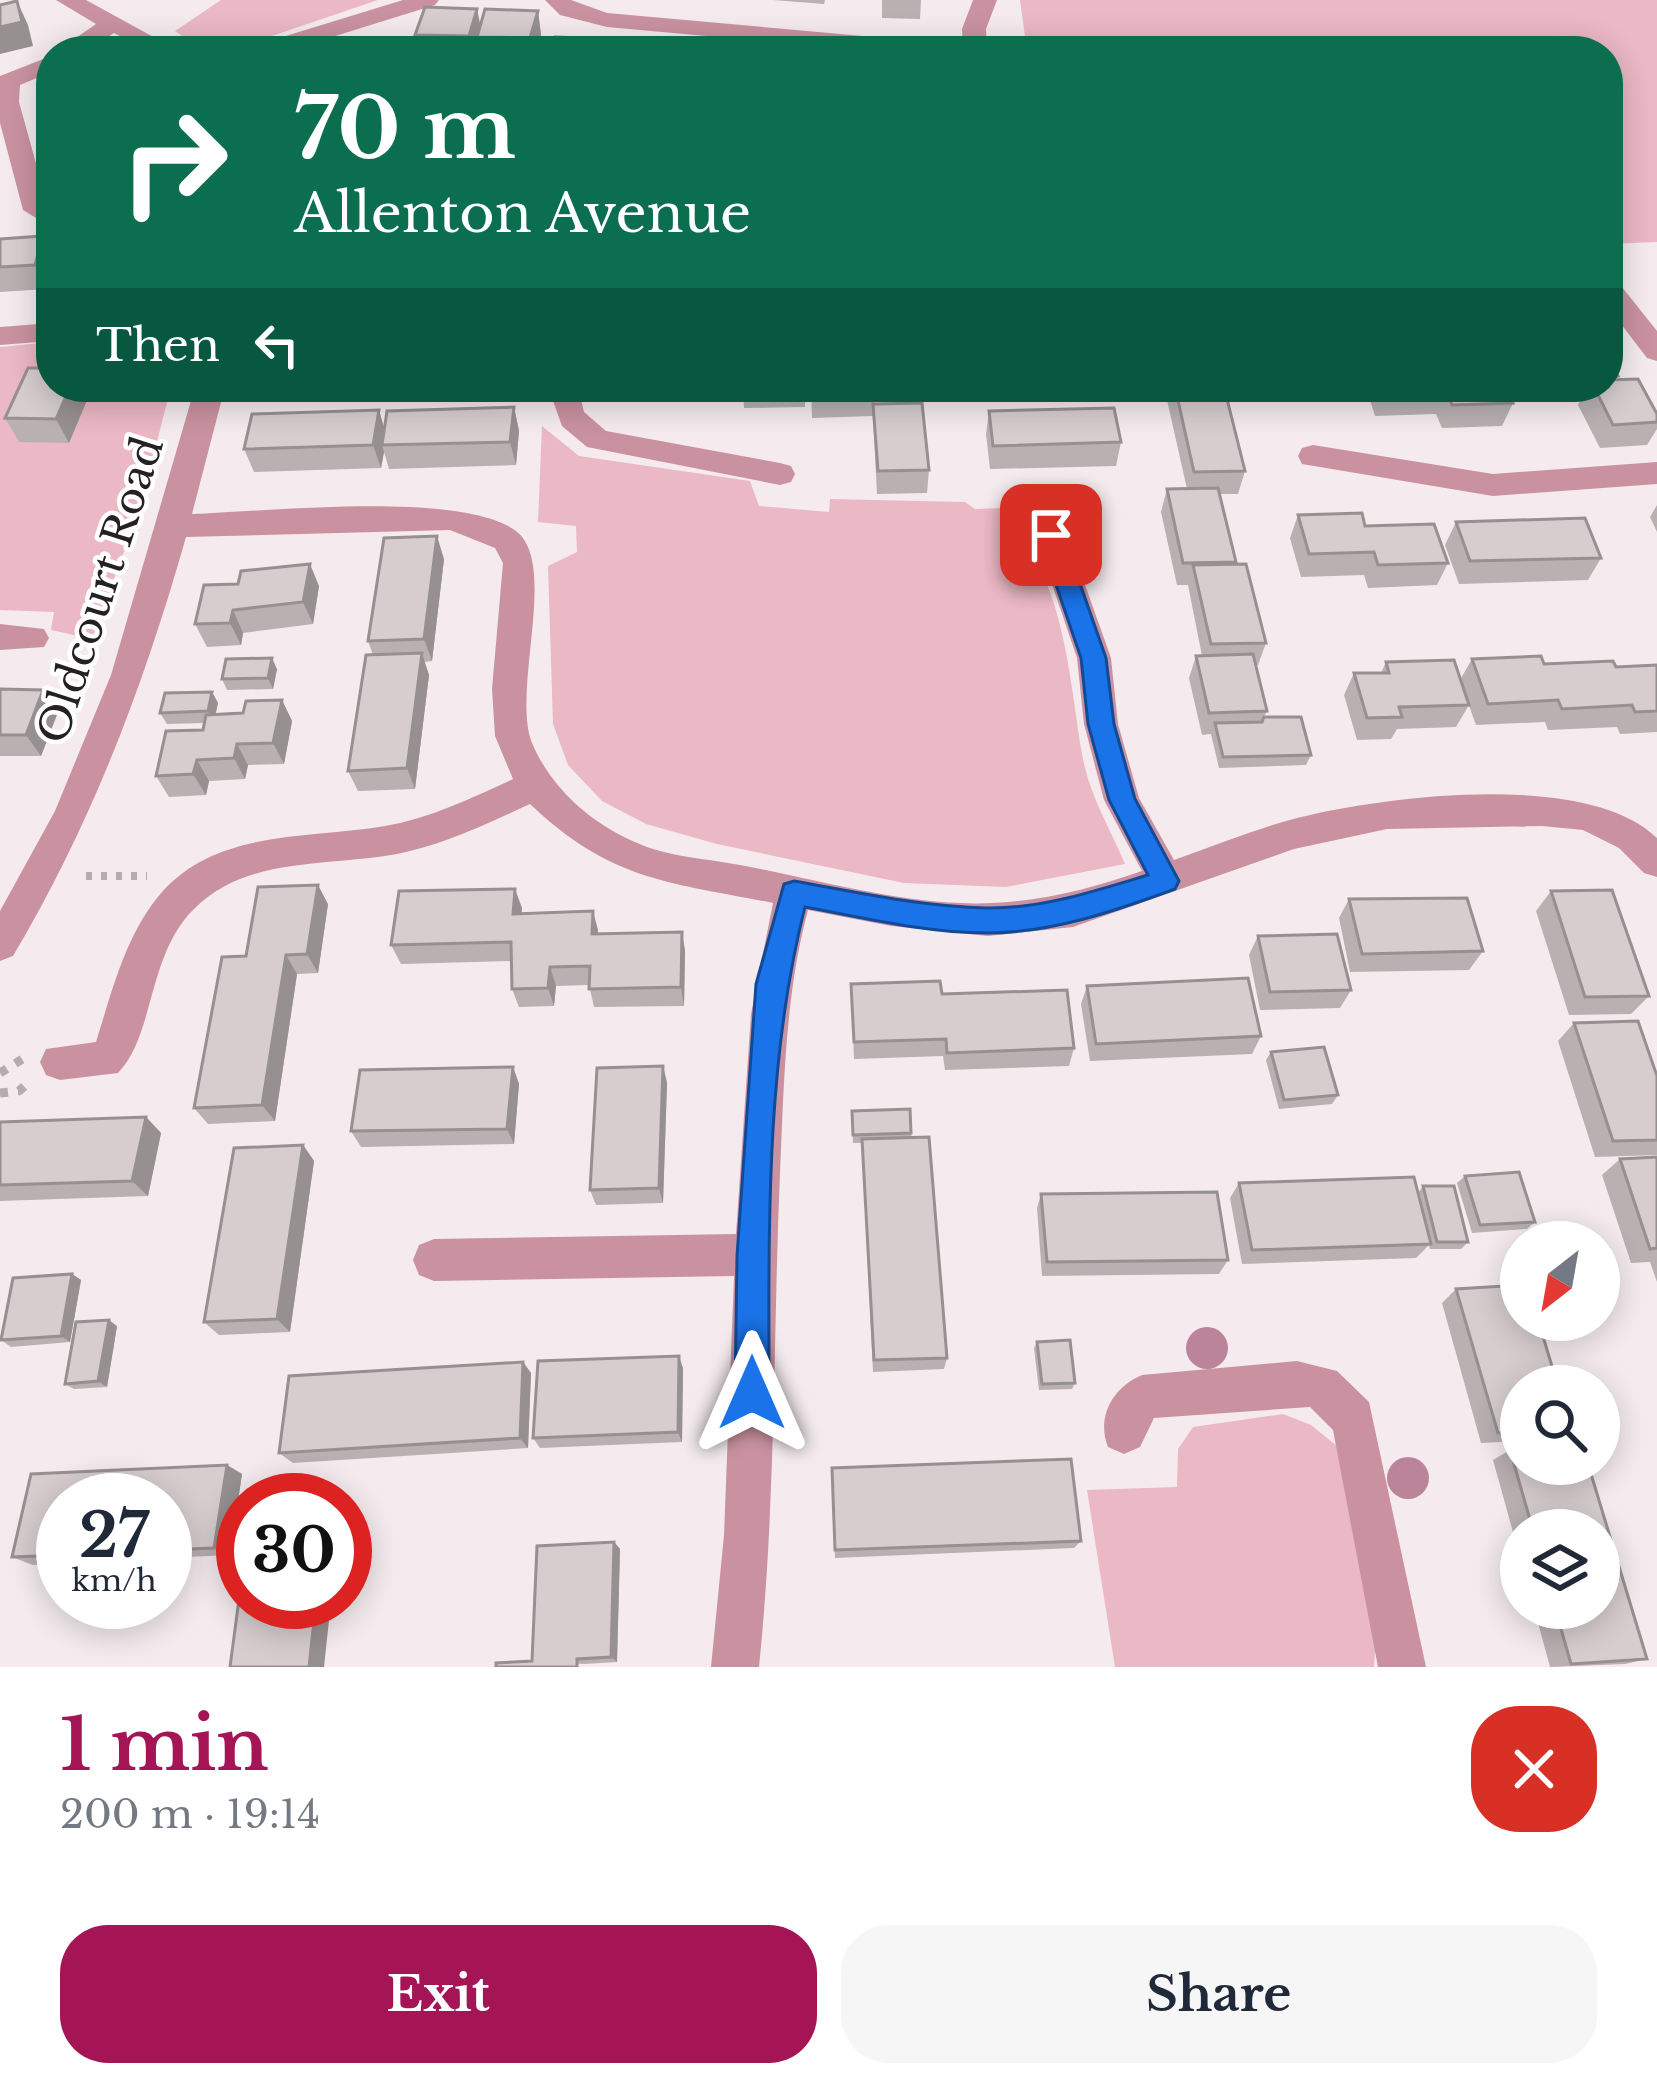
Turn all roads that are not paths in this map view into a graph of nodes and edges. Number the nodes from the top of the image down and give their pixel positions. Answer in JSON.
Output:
{"nodes":[{"id":1,"x":68,"y":0,"type":"edge"},
{"id":2,"x":428,"y":0,"type":"edge"},
{"id":3,"x":557,"y":0,"type":"edge"},
{"id":4,"x":985,"y":0,"type":"edge"},
{"id":5,"x":116,"y":22,"type":"junction"},
{"id":6,"x":93,"y":36,"type":"edge"},
{"id":7,"x":141,"y":36,"type":"edge"},
{"id":8,"x":330,"y":36,"type":"edge"},
{"id":9,"x":785,"y":36,"type":"edge"},
{"id":10,"x":974,"y":36,"type":"edge"},
{"id":11,"x":36,"y":70,"type":"edge"},
{"id":12,"x":4,"y":84,"type":"edge"},
{"id":13,"x":36,"y":210,"type":"dead end"},
{"id":14,"x":1623,"y":307,"type":"edge"},
{"id":15,"x":36,"y":333,"type":"edge"},
{"id":16,"x":0,"y":336,"type":"edge"},
{"id":17,"x":1657,"y":351,"type":"edge"},
{"id":18,"x":206,"y":402,"type":"edge"},
{"id":19,"x":564,"y":402,"type":"edge"},
{"id":20,"x":1313,"y":456,"type":"dead end"},
{"id":21,"x":1657,"y":473,"type":"edge"},
{"id":22,"x":780,"y":474,"type":"dead end"},
{"id":23,"x":176,"y":526,"type":"junction"},
{"id":24,"x":1051,"y":534,"type":"dead end"},
{"id":25,"x":534,"y":786,"type":"junction"},
{"id":26,"x":1657,"y":862,"type":"edge"},
{"id":27,"x":1166,"y":881,"type":"junction"},
{"id":28,"x":794,"y":893,"type":"junction"},
{"id":29,"x":0,"y":944,"type":"edge"},
{"id":30,"x":60,"y":1063,"type":"dead end"},
{"id":31,"x":753,"y":1256,"type":"junction"},
{"id":32,"x":434,"y":1260,"type":"dead end"},
{"id":33,"x":1124,"y":1431,"type":"dead end"},
{"id":34,"x":742,"y":1666,"type":"edge"},
{"id":35,"x":1402,"y":1667,"type":"edge"}],
"edges":[{"from":1,"to":5,"type":"street"},
{"from":2,"to":8,"type":"street"},
{"from":3,"to":9,"type":"street"},
{"from":4,"to":10,"type":"street"},
{"from":5,"to":6,"type":"street"},
{"from":5,"to":7,"type":"street"},
{"from":11,"to":12,"type":"street"},
{"from":12,"to":13,"type":"street"},
{"from":14,"to":17,"type":"street"},
{"from":15,"to":16,"type":"street"},
{"from":18,"to":23,"type":"street","name":"Oldcourt Road"},
{"from":19,"to":22,"type":"street"},
{"from":20,"to":21,"type":"street"},
{"from":23,"to":25,"type":"street"},
{"from":23,"to":29,"type":"street","name":"Oldcourt Road"},
{"from":24,"to":27,"type":"street"},
{"from":25,"to":28,"type":"street"},
{"from":25,"to":30,"type":"street"},
{"from":26,"to":27,"type":"street"},
{"from":27,"to":28,"type":"street"},
{"from":28,"to":31,"type":"street"},
{"from":31,"to":32,"type":"street"},
{"from":31,"to":34,"type":"street"},
{"from":33,"to":35,"type":"street"}]}
